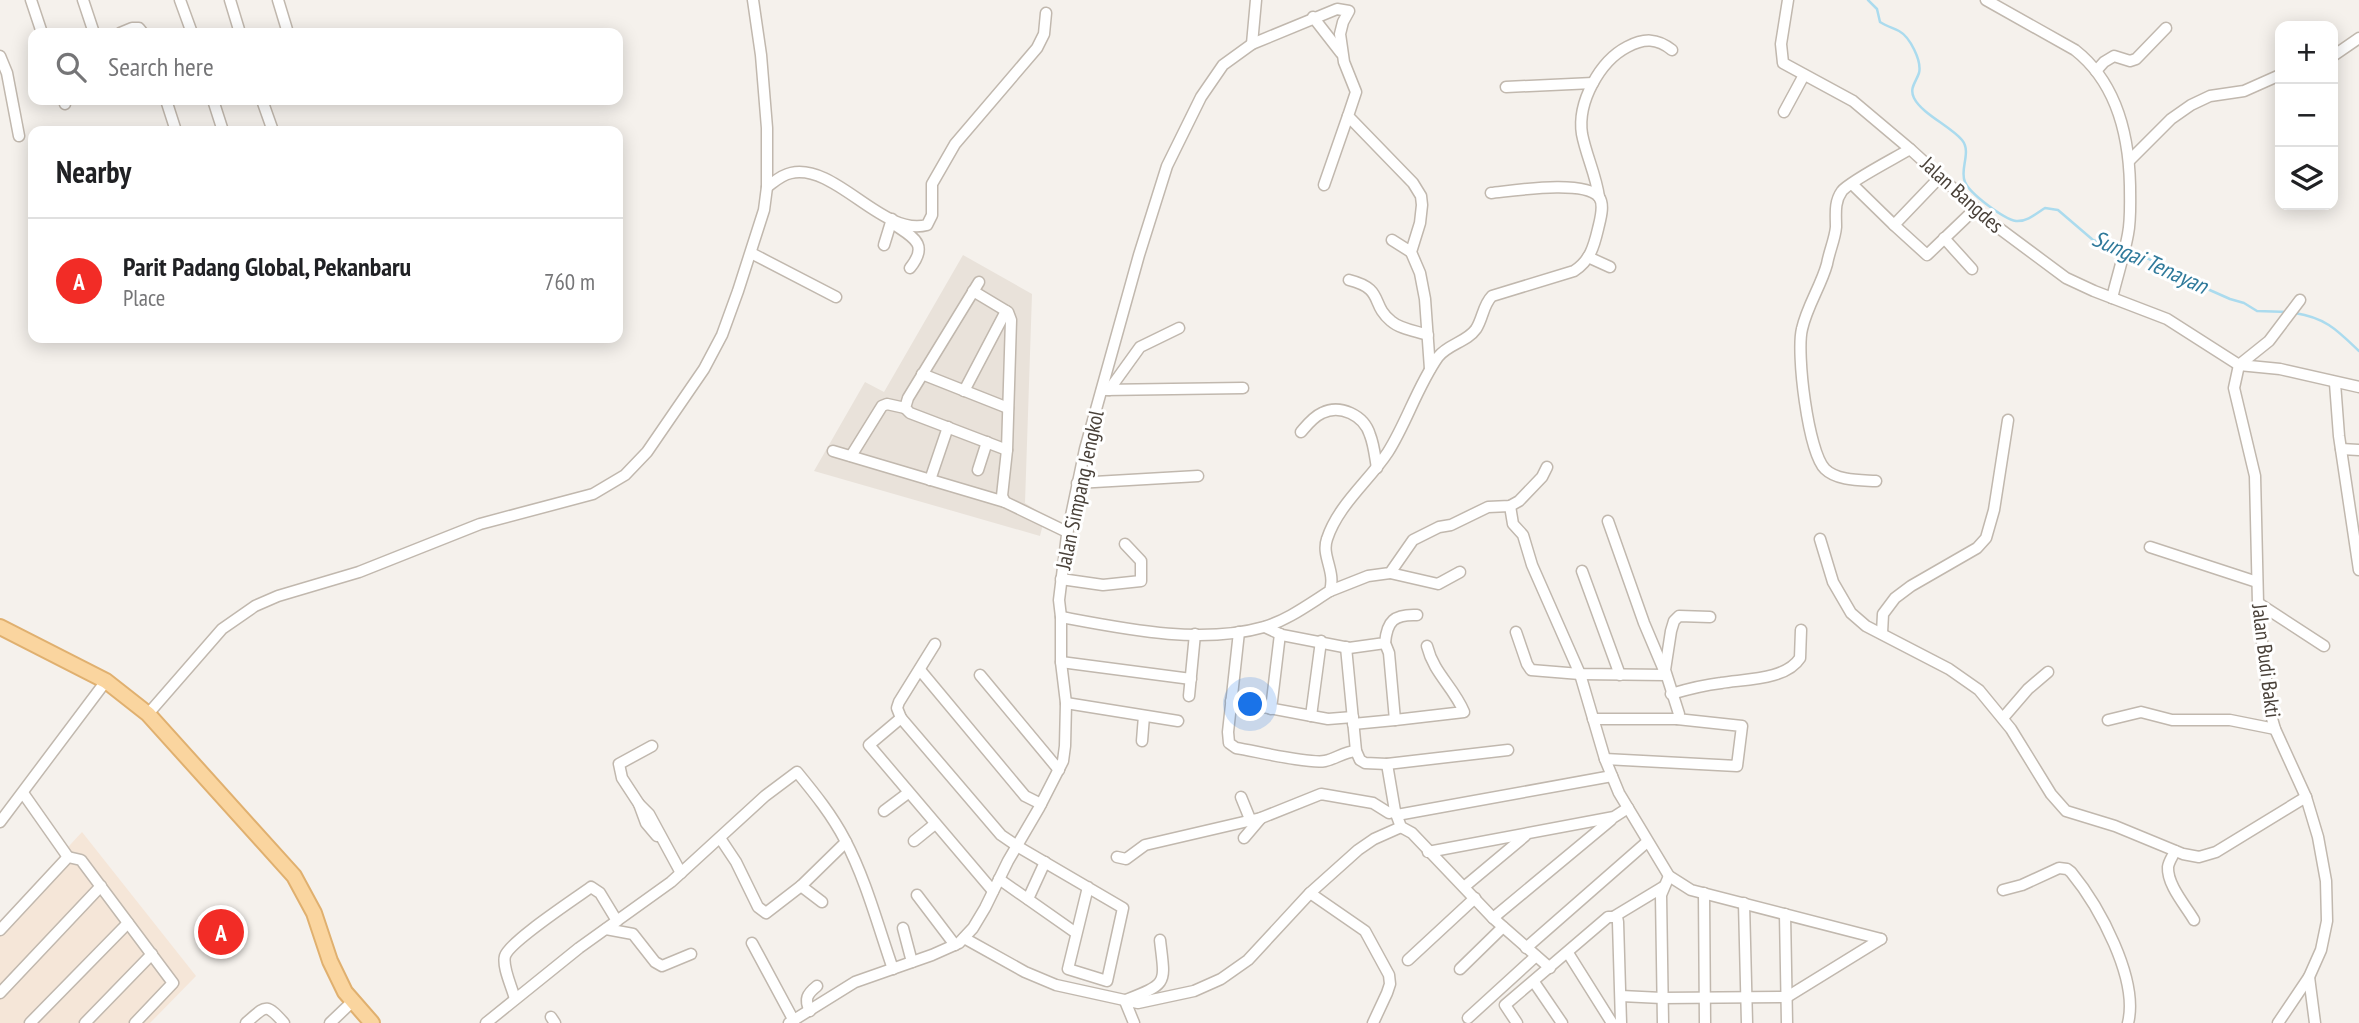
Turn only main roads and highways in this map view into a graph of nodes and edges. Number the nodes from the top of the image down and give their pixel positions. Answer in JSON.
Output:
{"nodes":[{"id":1,"x":0,"y":627,"type":"edge"},
{"id":2,"x":372,"y":1023,"type":"edge"}],
"edges":[{"from":1,"to":2,"type":"main road"}]}
